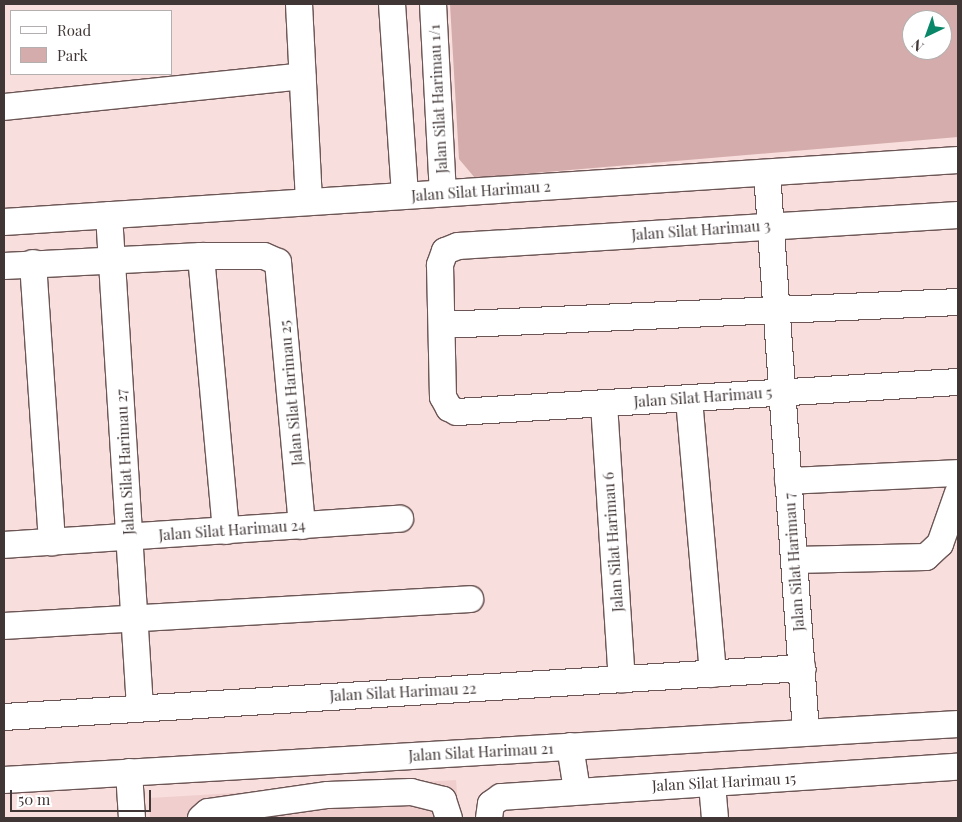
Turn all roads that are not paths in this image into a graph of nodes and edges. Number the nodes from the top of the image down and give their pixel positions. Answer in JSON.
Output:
{"nodes":[{"id":1,"x":298,"y":4,"type":"edge"},
{"id":2,"x":392,"y":4,"type":"edge"},
{"id":3,"x":433,"y":4,"type":"edge"},
{"id":4,"x":302,"y":76,"type":"junction"},
{"id":5,"x":4,"y":107,"type":"edge"},
{"id":6,"x":958,"y":160,"type":"edge"},
{"id":7,"x":766,"y":172,"type":"junction"},
{"id":8,"x":443,"y":193,"type":"junction"},
{"id":9,"x":406,"y":196,"type":"junction"},
{"id":10,"x":309,"y":202,"type":"junction"},
{"id":11,"x":108,"y":215,"type":"junction"},
{"id":12,"x":958,"y":215,"type":"edge"},
{"id":13,"x":4,"y":222,"type":"edge"},
{"id":14,"x":770,"y":226,"type":"junction"},
{"id":15,"x":201,"y":256,"type":"junction"},
{"id":16,"x":112,"y":258,"type":"junction"},
{"id":17,"x":33,"y":263,"type":"junction"},
{"id":18,"x":4,"y":266,"type":"edge"},
{"id":19,"x":958,"y":302,"type":"edge"},
{"id":20,"x":776,"y":308,"type":"junction"},
{"id":21,"x":442,"y":325,"type":"junction"},
{"id":22,"x":958,"y":382,"type":"edge"},
{"id":23,"x":782,"y":392,"type":"junction"},
{"id":24,"x":689,"y":399,"type":"junction"},
{"id":25,"x":604,"y":404,"type":"junction"},
{"id":26,"x":958,"y":473,"type":"edge"},
{"id":27,"x":788,"y":481,"type":"junction"},
{"id":28,"x":958,"y":493,"type":"edge"},
{"id":29,"x":400,"y":519,"type":"dead end"},
{"id":30,"x":302,"y":526,"type":"junction"},
{"id":31,"x":226,"y":531,"type":"junction"},
{"id":32,"x":129,"y":537,"type":"junction"},
{"id":33,"x":52,"y":542,"type":"junction"},
{"id":34,"x":4,"y":545,"type":"edge"},
{"id":35,"x":794,"y":560,"type":"junction"},
{"id":36,"x":470,"y":599,"type":"dead end"},
{"id":37,"x":134,"y":616,"type":"junction"},
{"id":38,"x":4,"y":626,"type":"edge"},
{"id":39,"x":802,"y":668,"type":"junction"},
{"id":40,"x":713,"y":674,"type":"junction"},
{"id":41,"x":622,"y":679,"type":"junction"},
{"id":42,"x":140,"y":708,"type":"junction"},
{"id":43,"x":4,"y":717,"type":"edge"},
{"id":44,"x":958,"y":724,"type":"edge"},
{"id":45,"x":806,"y":732,"type":"junction"},
{"id":46,"x":570,"y":746,"type":"junction"},
{"id":47,"x":958,"y":767,"type":"edge"},
{"id":48,"x":129,"y":772,"type":"junction"},
{"id":49,"x":4,"y":780,"type":"edge"},
{"id":50,"x":712,"y":784,"type":"junction"},
{"id":51,"x":577,"y":790,"type":"junction"},
{"id":52,"x":490,"y":811,"type":"edge"},
{"id":53,"x":132,"y":818,"type":"edge"},
{"id":54,"x":202,"y":818,"type":"edge"},
{"id":55,"x":449,"y":818,"type":"edge"},
{"id":56,"x":715,"y":818,"type":"edge"}],
"edges":[{"from":1,"to":4,"type":"street"},
{"from":2,"to":9,"type":"street"},
{"from":3,"to":8,"type":"street","name":"Jalan Silat Harimau 1/1"},
{"from":4,"to":5,"type":"street"},
{"from":4,"to":10,"type":"street"},
{"from":6,"to":7,"type":"street","name":"Jalan Silat Harimau 2"},
{"from":7,"to":8,"type":"street","name":"Jalan Silat Harimau 2"},
{"from":7,"to":14,"type":"street","name":"Jalan Silat Harimau 7"},
{"from":8,"to":9,"type":"street","name":"Jalan Silat Harimau 2"},
{"from":9,"to":10,"type":"street","name":"Jalan Silat Harimau 2"},
{"from":10,"to":11,"type":"street","name":"Jalan Silat Harimau 2"},
{"from":11,"to":13,"type":"street","name":"Jalan Silat Harimau 2"},
{"from":11,"to":16,"type":"street","name":"Jalan Silat Harimau 27"},
{"from":12,"to":14,"type":"street","name":"Jalan Silat Harimau 3"},
{"from":14,"to":20,"type":"street","name":"Jalan Silat Harimau 7"},
{"from":14,"to":21,"type":"street","name":"Jalan Silat Harimau 3"},
{"from":15,"to":16,"type":"street"},
{"from":15,"to":30,"type":"street","name":"Jalan Silat Harimau 25"},
{"from":15,"to":31,"type":"street"},
{"from":16,"to":17,"type":"street"},
{"from":16,"to":32,"type":"street","name":"Jalan Silat Harimau 27"},
{"from":17,"to":18,"type":"street"},
{"from":17,"to":33,"type":"street"},
{"from":19,"to":20,"type":"street"},
{"from":20,"to":21,"type":"street"},
{"from":20,"to":23,"type":"street","name":"Jalan Silat Harimau 7"},
{"from":21,"to":25,"type":"street","name":"Jalan Silat Harimau 5"},
{"from":22,"to":23,"type":"street","name":"Jalan Silat Harimau 5"},
{"from":23,"to":24,"type":"street","name":"Jalan Silat Harimau 5"},
{"from":23,"to":27,"type":"street","name":"Jalan Silat Harimau 7"},
{"from":24,"to":25,"type":"street","name":"Jalan Silat Harimau 5"},
{"from":24,"to":40,"type":"street"},
{"from":25,"to":41,"type":"street","name":"Jalan Silat Harimau 6"},
{"from":26,"to":27,"type":"street"},
{"from":27,"to":35,"type":"street","name":"Jalan Silat Harimau 7"},
{"from":28,"to":35,"type":"street"},
{"from":29,"to":30,"type":"street","name":"Jalan Silat Harimau 24"},
{"from":30,"to":31,"type":"street","name":"Jalan Silat Harimau 24"},
{"from":31,"to":32,"type":"street","name":"Jalan Silat Harimau 24"},
{"from":32,"to":33,"type":"street","name":"Jalan Silat Harimau 24"},
{"from":32,"to":37,"type":"street","name":"Jalan Silat Harimau 27"},
{"from":33,"to":34,"type":"street","name":"Jalan Silat Harimau 24"},
{"from":35,"to":39,"type":"street","name":"Jalan Silat Harimau 7"},
{"from":36,"to":37,"type":"street"},
{"from":37,"to":38,"type":"street"},
{"from":37,"to":42,"type":"street","name":"Jalan Silat Harimau 27"},
{"from":39,"to":40,"type":"street","name":"Jalan Silat Harimau 22"},
{"from":39,"to":45,"type":"street","name":"Jalan Silat Harimau 7"},
{"from":40,"to":41,"type":"street","name":"Jalan Silat Harimau 22"},
{"from":41,"to":42,"type":"street","name":"Jalan Silat Harimau 22"},
{"from":42,"to":43,"type":"street","name":"Jalan Silat Harimau 22"},
{"from":44,"to":45,"type":"street","name":"Jalan Silat Harimau 21"},
{"from":45,"to":46,"type":"street","name":"Jalan Silat Harimau 21"},
{"from":46,"to":48,"type":"street","name":"Jalan Silat Harimau 21"},
{"from":46,"to":51,"type":"street"},
{"from":47,"to":50,"type":"street","name":"Jalan Silat Harimau 15"},
{"from":48,"to":49,"type":"street","name":"Jalan Silat Harimau 21"},
{"from":48,"to":53,"type":"street"},
{"from":50,"to":51,"type":"street","name":"Jalan Silat Harimau 15"},
{"from":50,"to":56,"type":"street"},
{"from":51,"to":52,"type":"street","name":"Jalan Silat Harimau 15"},
{"from":54,"to":55,"type":"street"}]}
